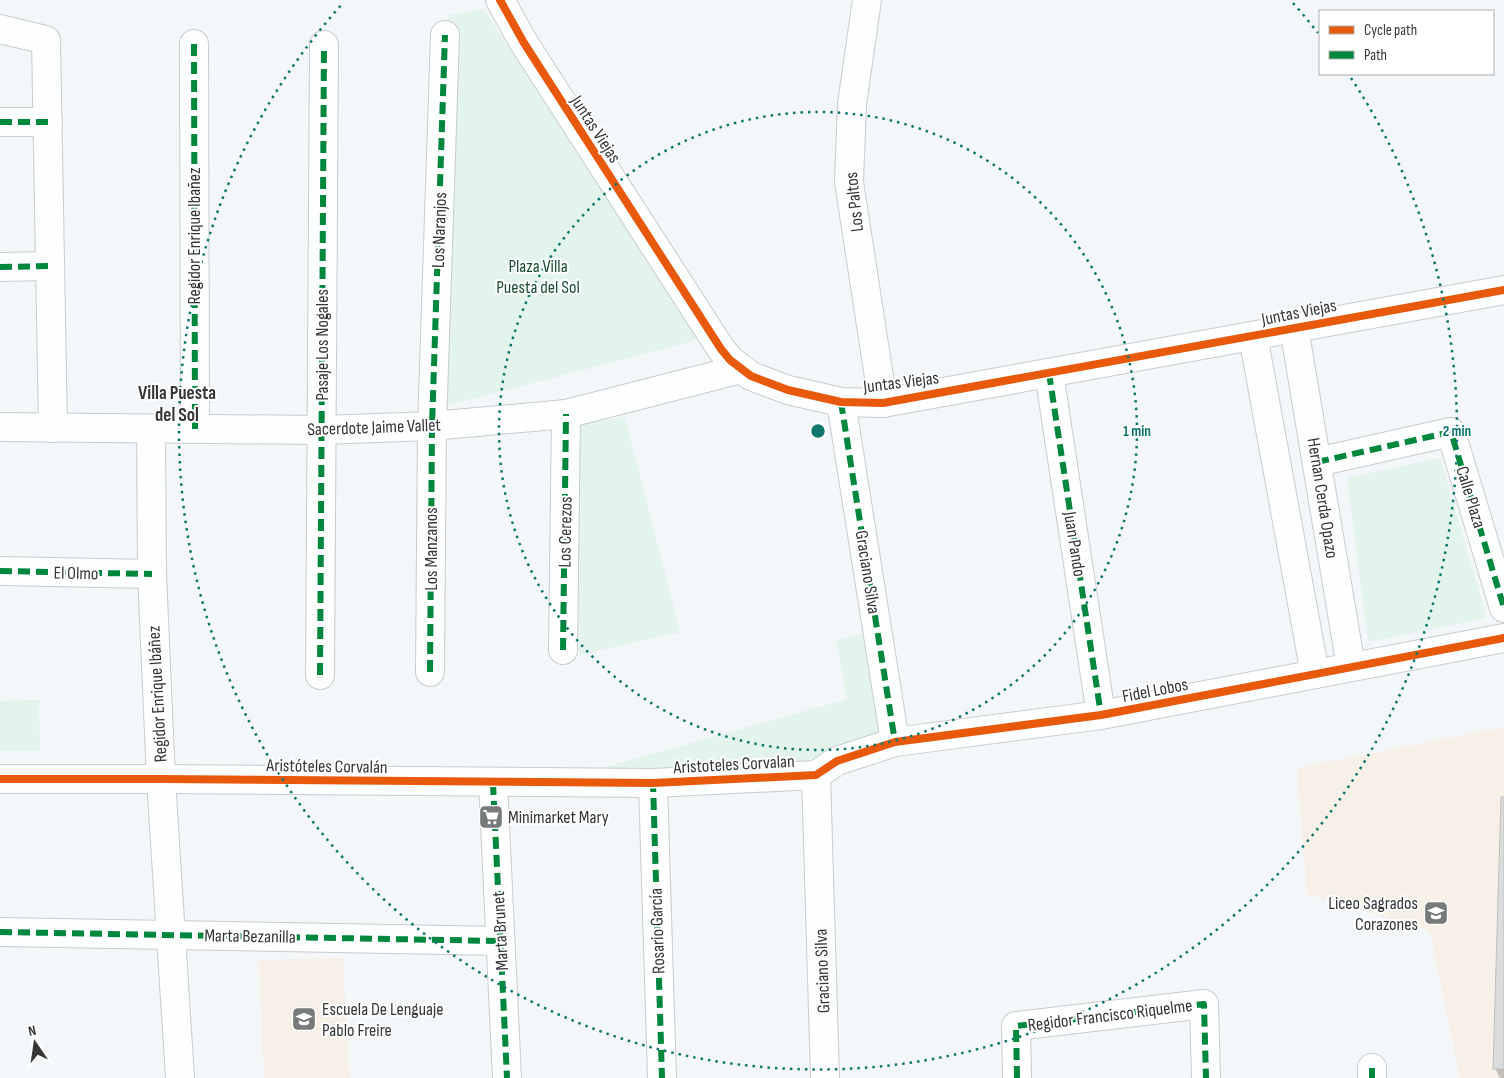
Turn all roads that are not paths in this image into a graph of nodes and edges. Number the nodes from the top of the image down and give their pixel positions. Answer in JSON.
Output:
{"nodes":[{"id":1,"x":500,"y":0,"type":"edge"},
{"id":2,"x":867,"y":0,"type":"edge"},
{"id":3,"x":0,"y":29,"type":"edge"},
{"id":4,"x":445,"y":35,"type":"dead end"},
{"id":5,"x":194,"y":44,"type":"dead end"},
{"id":6,"x":324,"y":45,"type":"dead end"},
{"id":7,"x":0,"y":122,"type":"edge"},
{"id":8,"x":48,"y":122,"type":"junction"},
{"id":9,"x":50,"y":266,"type":"junction"},
{"id":10,"x":0,"y":267,"type":"edge"},
{"id":11,"x":1504,"y":290,"type":"edge"},
{"id":12,"x":1294,"y":328,"type":"junction"},
{"id":13,"x":1253,"y":336,"type":"junction"},
{"id":14,"x":741,"y":369,"type":"junction"},
{"id":15,"x":1049,"y":373,"type":"junction"},
{"id":16,"x":842,"y":402,"type":"junction"},
{"id":17,"x":883,"y":402,"type":"junction"},
{"id":18,"x":566,"y":414,"type":"junction"},
{"id":19,"x":432,"y":426,"type":"junction"},
{"id":20,"x":0,"y":427,"type":"edge"},
{"id":21,"x":53,"y":428,"type":"junction"},
{"id":22,"x":195,"y":429,"type":"junction"},
{"id":23,"x":151,"y":430,"type":"junction"},
{"id":24,"x":322,"y":430,"type":"junction"},
{"id":25,"x":1317,"y":462,"type":"junction"},
{"id":26,"x":0,"y":571,"type":"edge"},
{"id":27,"x":152,"y":574,"type":"junction"},
{"id":28,"x":1504,"y":608,"type":"edge"},
{"id":29,"x":1504,"y":638,"type":"edge"},
{"id":30,"x":563,"y":650,"type":"dead end"},
{"id":31,"x":1351,"y":667,"type":"junction"},
{"id":32,"x":430,"y":672,"type":"dead end"},
{"id":33,"x":1315,"y":674,"type":"junction"},
{"id":34,"x":320,"y":675,"type":"dead end"},
{"id":35,"x":1101,"y":715,"type":"junction"},
{"id":36,"x":895,"y":742,"type":"junction"},
{"id":37,"x":816,"y":775,"type":"junction"},
{"id":38,"x":0,"y":779,"type":"edge"},
{"id":39,"x":161,"y":779,"type":"junction"},
{"id":40,"x":493,"y":783,"type":"junction"},
{"id":41,"x":653,"y":783,"type":"junction"},
{"id":42,"x":0,"y":932,"type":"edge"},
{"id":43,"x":171,"y":934,"type":"junction"},
{"id":44,"x":500,"y":941,"type":"junction"},
{"id":45,"x":180,"y":1078,"type":"edge"},
{"id":46,"x":507,"y":1078,"type":"edge"},
{"id":47,"x":662,"y":1078,"type":"edge"},
{"id":48,"x":825,"y":1078,"type":"edge"},
{"id":49,"x":1017,"y":1078,"type":"edge"},
{"id":50,"x":1206,"y":1078,"type":"edge"}],
"edges":[{"from":1,"to":14,"type":"street","name":"Juntas Viejas"},
{"from":2,"to":17,"type":"street","name":"Los Paltos"},
{"from":3,"to":8,"type":"street"},
{"from":4,"to":19,"type":"street","name":"Los Naranjos"},
{"from":5,"to":22,"type":"street","name":"Regidor Enrique Ibañez"},
{"from":6,"to":24,"type":"street","name":"Pasaje Los Nogales"},
{"from":7,"to":8,"type":"street"},
{"from":8,"to":9,"type":"street"},
{"from":9,"to":10,"type":"street"},
{"from":9,"to":21,"type":"street"},
{"from":11,"to":12,"type":"street","name":"Juntas Viejas"},
{"from":12,"to":13,"type":"street","name":"Juntas Viejas"},
{"from":12,"to":25,"type":"street","name":"Hernan Cerda Opazo"},
{"from":13,"to":15,"type":"street","name":"Juntas Viejas"},
{"from":13,"to":33,"type":"street"},
{"from":14,"to":16,"type":"street","name":"Juntas Viejas"},
{"from":14,"to":18,"type":"street","name":"Sacerdote Jaime Vallet"},
{"from":15,"to":17,"type":"street","name":"Juntas Viejas"},
{"from":15,"to":35,"type":"street","name":"Juan Pando"},
{"from":16,"to":17,"type":"street","name":"Juntas Viejas"},
{"from":16,"to":36,"type":"street","name":"Graciano Silva"},
{"from":18,"to":19,"type":"street","name":"Sacerdote Jaime Vallet"},
{"from":18,"to":30,"type":"street","name":"Los Cerezos"},
{"from":19,"to":24,"type":"street","name":"Sacerdote Jaime Vallet"},
{"from":19,"to":32,"type":"street","name":"Los Manzanos"},
{"from":20,"to":21,"type":"street","name":"Sacerdote Jaime Vallet"},
{"from":21,"to":23,"type":"street","name":"Sacerdote Jaime Vallet"},
{"from":22,"to":23,"type":"street","name":"Sacerdote Jaime Vallet"},
{"from":22,"to":24,"type":"street","name":"Sacerdote Jaime Vallet"},
{"from":23,"to":27,"type":"street","name":"Regidor Enrique Ibáñez"},
{"from":24,"to":34,"type":"street","name":"Pasaje Los Nogales"},
{"from":25,"to":28,"type":"street","name":"Calle Plaza"},
{"from":25,"to":31,"type":"street","name":"Hernan Cerda Opazo"},
{"from":26,"to":27,"type":"street","name":"El Olmo"},
{"from":27,"to":39,"type":"street","name":"Regidor Enrique Ibáñez"},
{"from":29,"to":31,"type":"street","name":"Fidel Lobos"},
{"from":31,"to":33,"type":"street","name":"Fidel Lobos"},
{"from":33,"to":35,"type":"street","name":"Fidel Lobos"},
{"from":35,"to":36,"type":"street","name":"Fidel Lobos"},
{"from":36,"to":37,"type":"street","name":"Fidel Lobos"},
{"from":37,"to":41,"type":"street","name":"Aristoteles Corvalan"},
{"from":37,"to":48,"type":"street","name":"Graciano Silva"},
{"from":38,"to":39,"type":"street","name":"Aristóteles Corvalán"},
{"from":39,"to":40,"type":"street","name":"Aristóteles Corvalán"},
{"from":39,"to":43,"type":"street","name":"Regidor Enrique Ibáñez"},
{"from":40,"to":41,"type":"street","name":"Aristóteles Corvalán"},
{"from":40,"to":44,"type":"street","name":"Marta Brunet"},
{"from":41,"to":47,"type":"street","name":"Rosario García"},
{"from":42,"to":43,"type":"street","name":"Marta Bezanilla"},
{"from":43,"to":44,"type":"street","name":"Marta Bezanilla"},
{"from":43,"to":45,"type":"street","name":"Regidor Enrique Ibáñez"},
{"from":44,"to":46,"type":"street","name":"Marta Brunet"},
{"from":49,"to":50,"type":"street","name":"Regidor Francisco Riquelme"}]}
